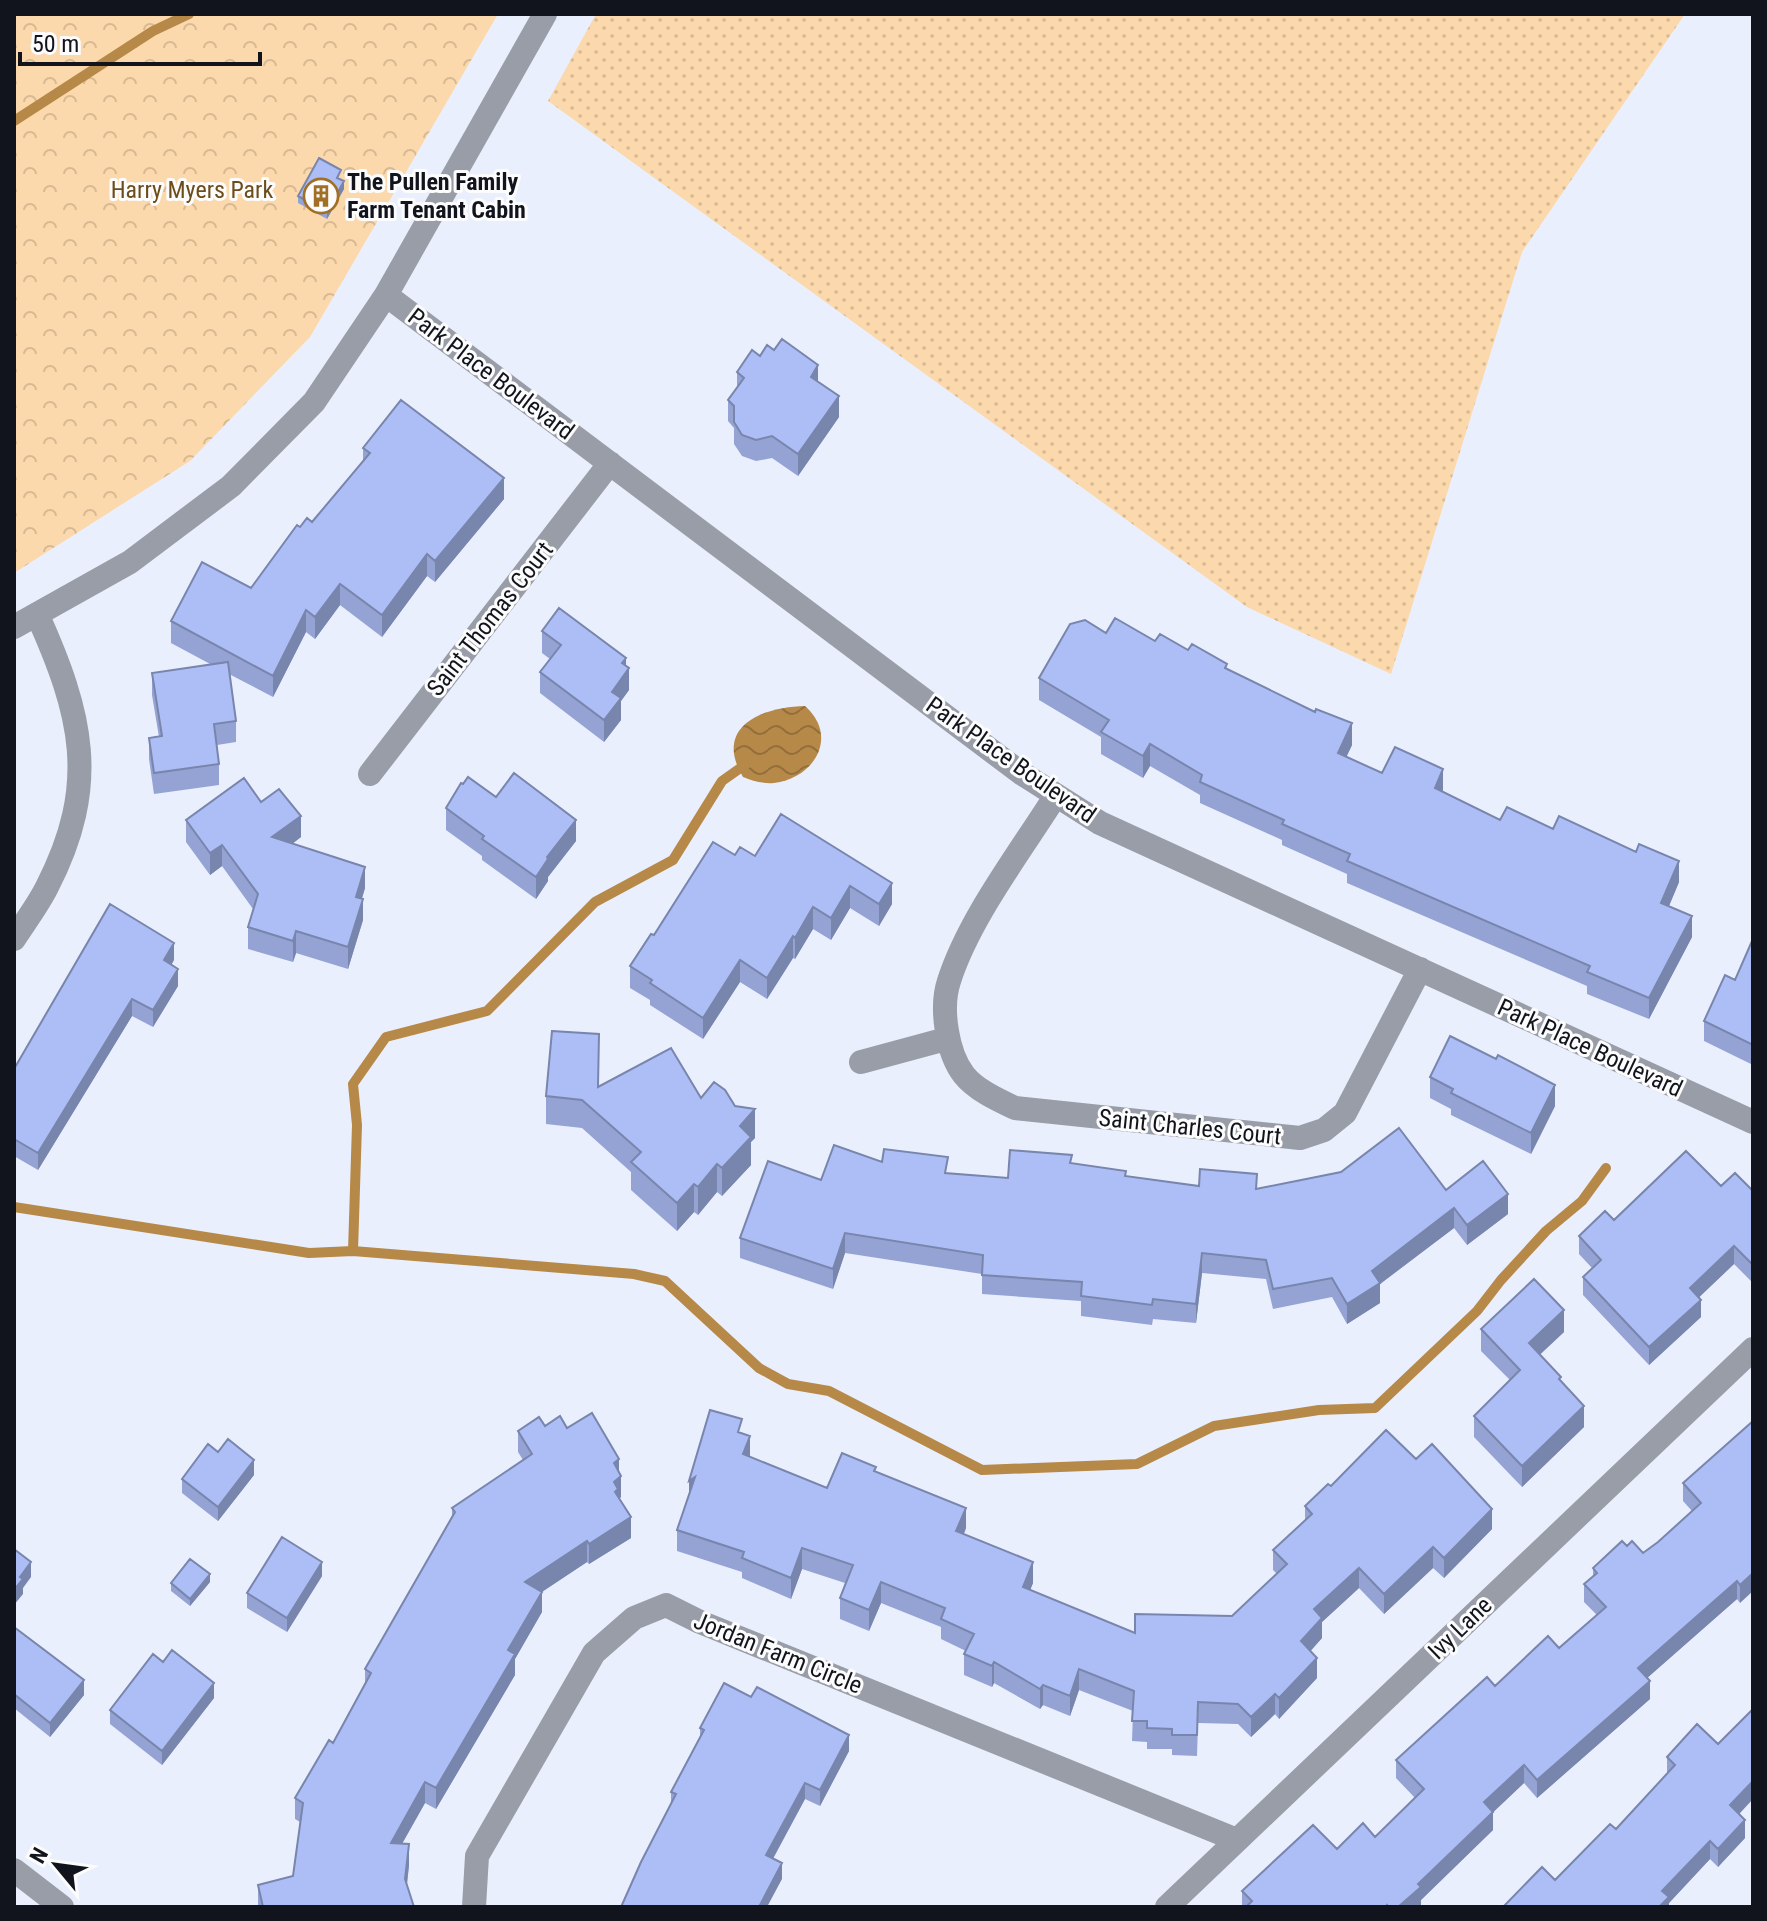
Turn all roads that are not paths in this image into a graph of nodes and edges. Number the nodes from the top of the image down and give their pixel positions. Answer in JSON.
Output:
{"nodes":[{"id":1,"x":545,"y":14,"type":"edge"},
{"id":2,"x":386,"y":295,"type":"junction"},
{"id":3,"x":610,"y":463,"type":"junction"},
{"id":4,"x":37,"y":614,"type":"junction"},
{"id":5,"x":14,"y":627,"type":"edge"},
{"id":6,"x":370,"y":774,"type":"dead end"},
{"id":7,"x":1056,"y":795,"type":"junction"},
{"id":8,"x":14,"y":939,"type":"edge"},
{"id":9,"x":1420,"y":969,"type":"junction"},
{"id":10,"x":946,"y":1039,"type":"junction"},
{"id":11,"x":861,"y":1062,"type":"dead end"},
{"id":12,"x":1753,"y":1122,"type":"edge"},
{"id":13,"x":1753,"y":1349,"type":"edge"},
{"id":14,"x":1237,"y":1840,"type":"junction"},
{"id":15,"x":14,"y":1870,"type":"edge"},
{"id":16,"x":62,"y":1907,"type":"edge"},
{"id":17,"x":474,"y":1907,"type":"edge"},
{"id":18,"x":1167,"y":1907,"type":"edge"}],
"edges":[{"from":1,"to":2,"type":"street"},
{"from":2,"to":3,"type":"street","name":"Park Place Boulevard"},
{"from":2,"to":4,"type":"street"},
{"from":3,"to":6,"type":"street","name":"Saint Thomas Court"},
{"from":3,"to":7,"type":"street","name":"Park Place Boulevard"},
{"from":4,"to":5,"type":"street"},
{"from":4,"to":8,"type":"street"},
{"from":7,"to":9,"type":"street","name":"Park Place Boulevard"},
{"from":7,"to":10,"type":"street","name":"Saint Charles Court"},
{"from":9,"to":10,"type":"street","name":"Saint Charles Court"},
{"from":9,"to":12,"type":"street","name":"Park Place Boulevard"},
{"from":10,"to":11,"type":"street"},
{"from":13,"to":14,"type":"street","name":"Ivy Lane"},
{"from":14,"to":17,"type":"street","name":"Jordan Farm Circle"},
{"from":14,"to":18,"type":"street","name":"Ivy Lane"},
{"from":15,"to":16,"type":"street"}]}
